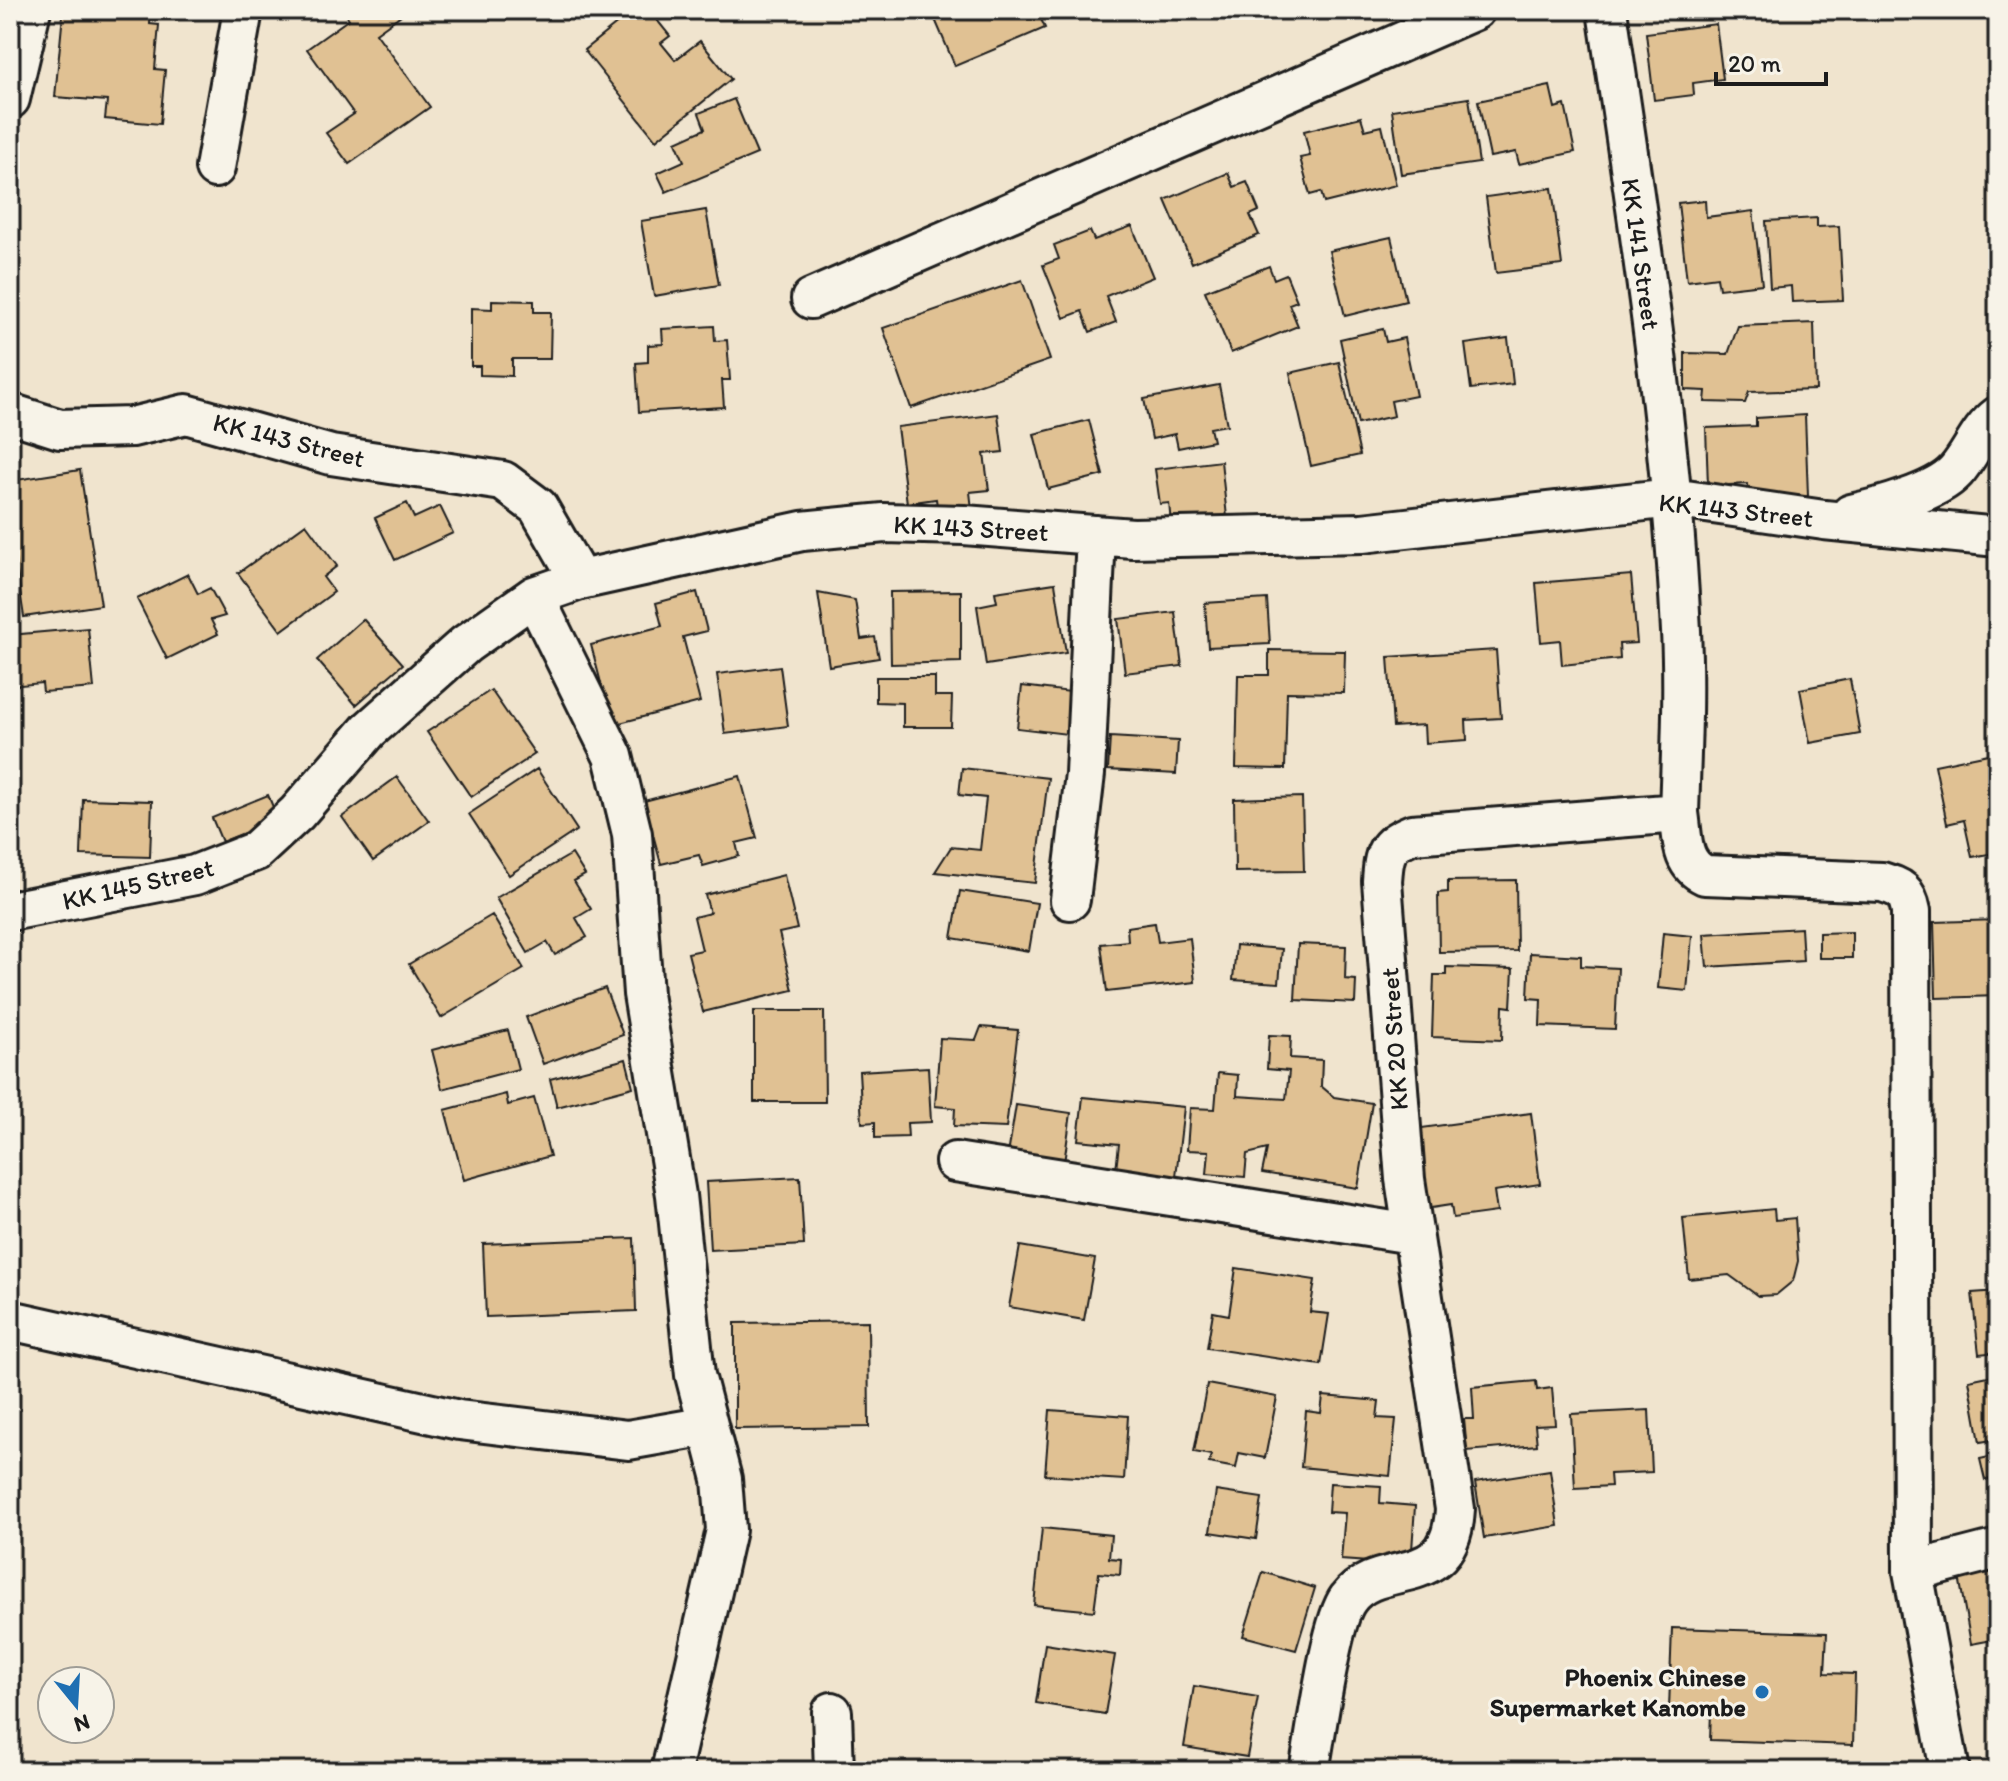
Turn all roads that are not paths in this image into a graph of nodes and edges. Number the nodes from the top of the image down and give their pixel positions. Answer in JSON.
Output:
{"nodes":[{"id":1,"x":31,"y":10,"type":"edge"},
{"id":2,"x":243,"y":10,"type":"edge"},
{"id":3,"x":1475,"y":10,"type":"edge"},
{"id":4,"x":1607,"y":10,"type":"edge"},
{"id":5,"x":1430,"y":19,"type":"edge"},
{"id":6,"x":10,"y":99,"type":"edge"},
{"id":7,"x":215,"y":168,"type":"dead end"},
{"id":8,"x":811,"y":299,"type":"dead end"},
{"id":9,"x":10,"y":413,"type":"edge"},
{"id":10,"x":1998,"y":416,"type":"edge"},
{"id":11,"x":1672,"y":498,"type":"junction"},
{"id":12,"x":1824,"y":520,"type":"junction"},
{"id":13,"x":1096,"y":535,"type":"junction"},
{"id":14,"x":1998,"y":537,"type":"edge"},
{"id":15,"x":580,"y":580,"type":"junction"},
{"id":16,"x":534,"y":596,"type":"junction"},
{"id":17,"x":1679,"y":813,"type":"junction"},
{"id":18,"x":1070,"y":900,"type":"dead end"},
{"id":19,"x":10,"y":911,"type":"edge"},
{"id":20,"x":955,"y":1162,"type":"dead end"},
{"id":21,"x":1412,"y":1234,"type":"junction"},
{"id":22,"x":10,"y":1320,"type":"edge"},
{"id":23,"x":708,"y":1426,"type":"junction"},
{"id":24,"x":1998,"y":1549,"type":"edge"},
{"id":25,"x":1913,"y":1571,"type":"junction"},
{"id":26,"x":832,"y":1712,"type":"dead end"},
{"id":27,"x":671,"y":1771,"type":"edge"},
{"id":28,"x":834,"y":1771,"type":"edge"},
{"id":29,"x":1309,"y":1771,"type":"edge"},
{"id":30,"x":1950,"y":1771,"type":"edge"}],
"edges":[{"from":1,"to":6,"type":"street"},
{"from":2,"to":7,"type":"street"},
{"from":3,"to":5,"type":"street"},
{"from":4,"to":11,"type":"street","name":"KK 141 Street"},
{"from":5,"to":8,"type":"street"},
{"from":9,"to":15,"type":"street","name":"KK 143 Street"},
{"from":10,"to":12,"type":"street"},
{"from":11,"to":12,"type":"street","name":"KK 143 Street"},
{"from":11,"to":13,"type":"street","name":"KK 143 Street"},
{"from":11,"to":17,"type":"street"},
{"from":12,"to":14,"type":"street","name":"KK 143 Street"},
{"from":13,"to":15,"type":"street","name":"KK 143 Street"},
{"from":13,"to":18,"type":"street"},
{"from":15,"to":16,"type":"street","name":"KK 145 Street"},
{"from":16,"to":19,"type":"street","name":"KK 145 Street"},
{"from":16,"to":23,"type":"street"},
{"from":17,"to":21,"type":"street","name":"KK 20 Street"},
{"from":17,"to":25,"type":"street"},
{"from":20,"to":21,"type":"street"},
{"from":21,"to":29,"type":"street","name":"KK 20 Street"},
{"from":22,"to":23,"type":"street"},
{"from":23,"to":27,"type":"street"},
{"from":24,"to":25,"type":"street"},
{"from":25,"to":30,"type":"street"},
{"from":26,"to":28,"type":"street"}]}
